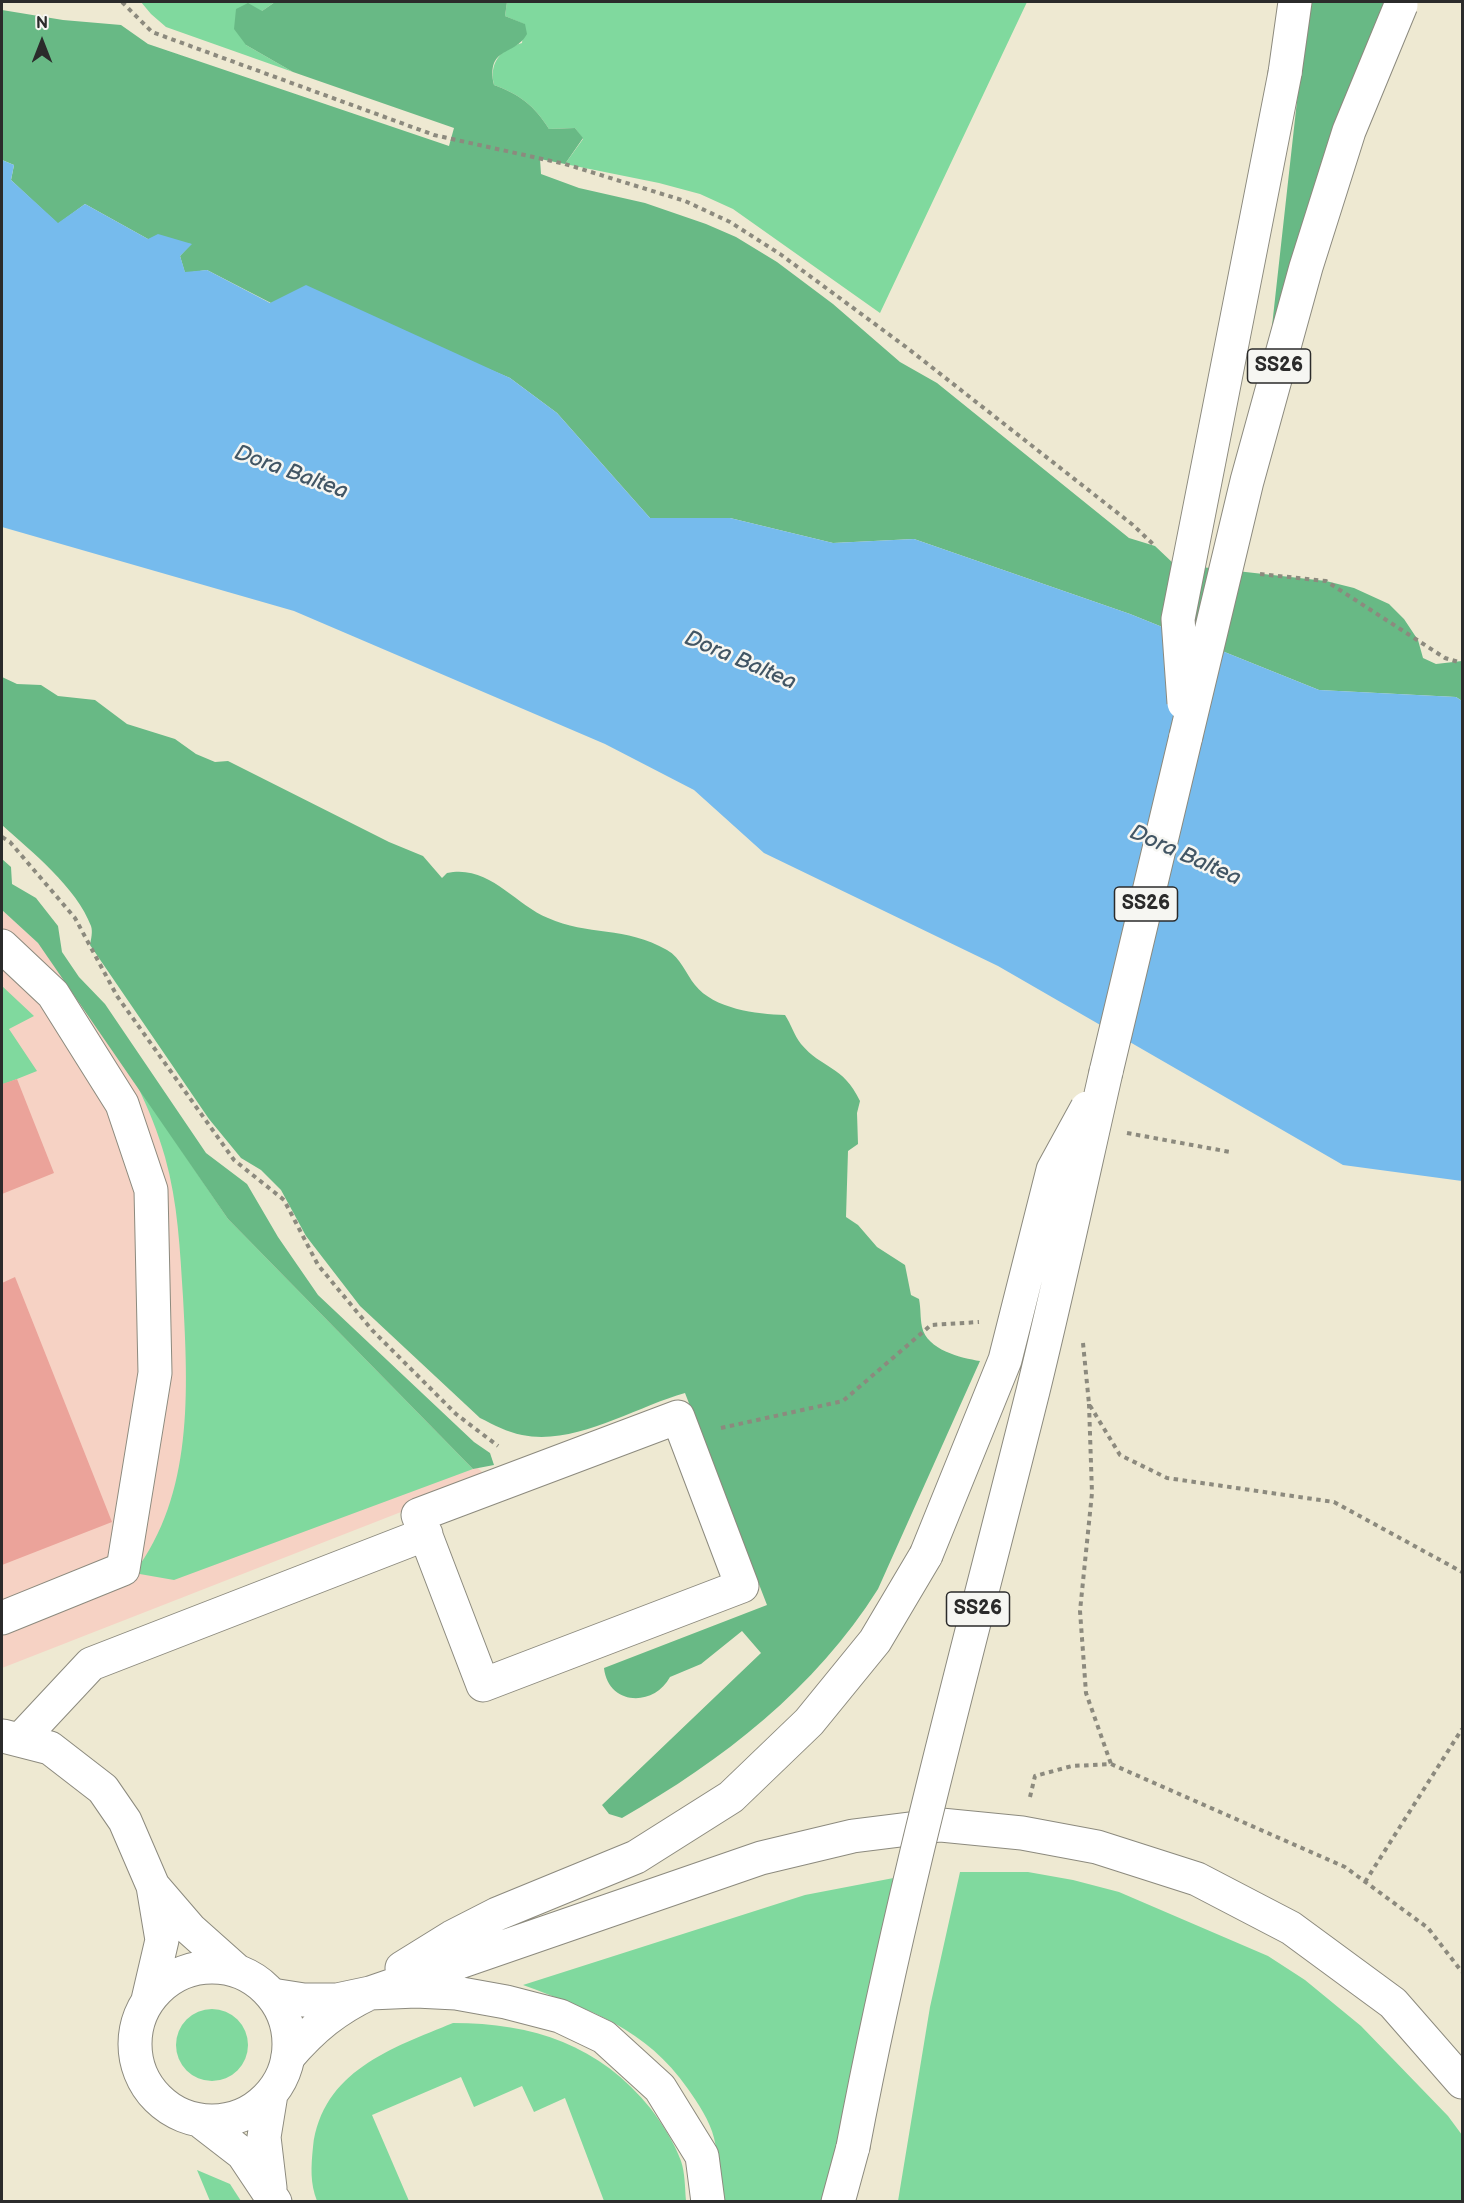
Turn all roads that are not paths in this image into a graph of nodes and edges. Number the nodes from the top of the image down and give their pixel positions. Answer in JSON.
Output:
{"nodes":[{"id":1,"x":1295,"y":2,"type":"edge"},
{"id":2,"x":1402,"y":3,"type":"edge"},
{"id":3,"x":1186,"y":736,"type":"junction"},
{"id":4,"x":2,"y":946,"type":"edge"},
{"id":5,"x":1107,"y":1072,"type":"junction"},
{"id":6,"x":426,"y":1534,"type":"junction"},
{"id":7,"x":2,"y":1618,"type":"edge"},
{"id":8,"x":11,"y":1738,"type":"edge"},
{"id":9,"x":153,"y":1886,"type":"junction"},
{"id":10,"x":236,"y":1970,"type":"junction"},
{"id":11,"x":370,"y":1993,"type":"junction"},
{"id":12,"x":272,"y":1995,"type":"junction"},
{"id":13,"x":148,"y":2000,"type":"junction"},
{"id":14,"x":288,"y":2057,"type":"junction"},
{"id":15,"x":1462,"y":2082,"type":"edge"},
{"id":16,"x":271,"y":2094,"type":"junction"},
{"id":17,"x":199,"y":2120,"type":"junction"},
{"id":18,"x":853,"y":2147,"type":"junction"},
{"id":19,"x":275,"y":2201,"type":"edge"},
{"id":20,"x":708,"y":2202,"type":"edge"},
{"id":21,"x":838,"y":2202,"type":"edge"},
{"id":22,"x":846,"y":2202,"type":"edge"}],
"edges":[{"from":1,"to":3,"type":"main road","bridge":true},
{"from":2,"to":3,"type":"main road","number":"SS26","bridge":true},
{"from":3,"to":5,"type":"main road","number":"SS26"},
{"from":4,"to":7,"type":"main road"},
{"from":5,"to":11,"type":"main road","bridge":true},
{"from":5,"to":18,"type":"main road","number":"SS26","bridge":true},
{"from":6,"to":6,"type":"main road"},
{"from":6,"to":8,"type":"main road"},
{"from":8,"to":9,"type":"main road"},
{"from":9,"to":10,"type":"main road"},
{"from":9,"to":13,"type":"main road"},
{"from":10,"to":12,"type":"main road"},
{"from":10,"to":13,"type":"main road"},
{"from":11,"to":12,"type":"main road"},
{"from":11,"to":14,"type":"main road"},
{"from":11,"to":15,"type":"main road"},
{"from":11,"to":20,"type":"main road"},
{"from":12,"to":14,"type":"main road"},
{"from":13,"to":17,"type":"main road"},
{"from":14,"to":16,"type":"main road"},
{"from":16,"to":17,"type":"main road"},
{"from":16,"to":19,"type":"main road"},
{"from":17,"to":19,"type":"main road"},
{"from":18,"to":21,"type":"main road"},
{"from":18,"to":22,"type":"main road","number":"SS26"}]}
